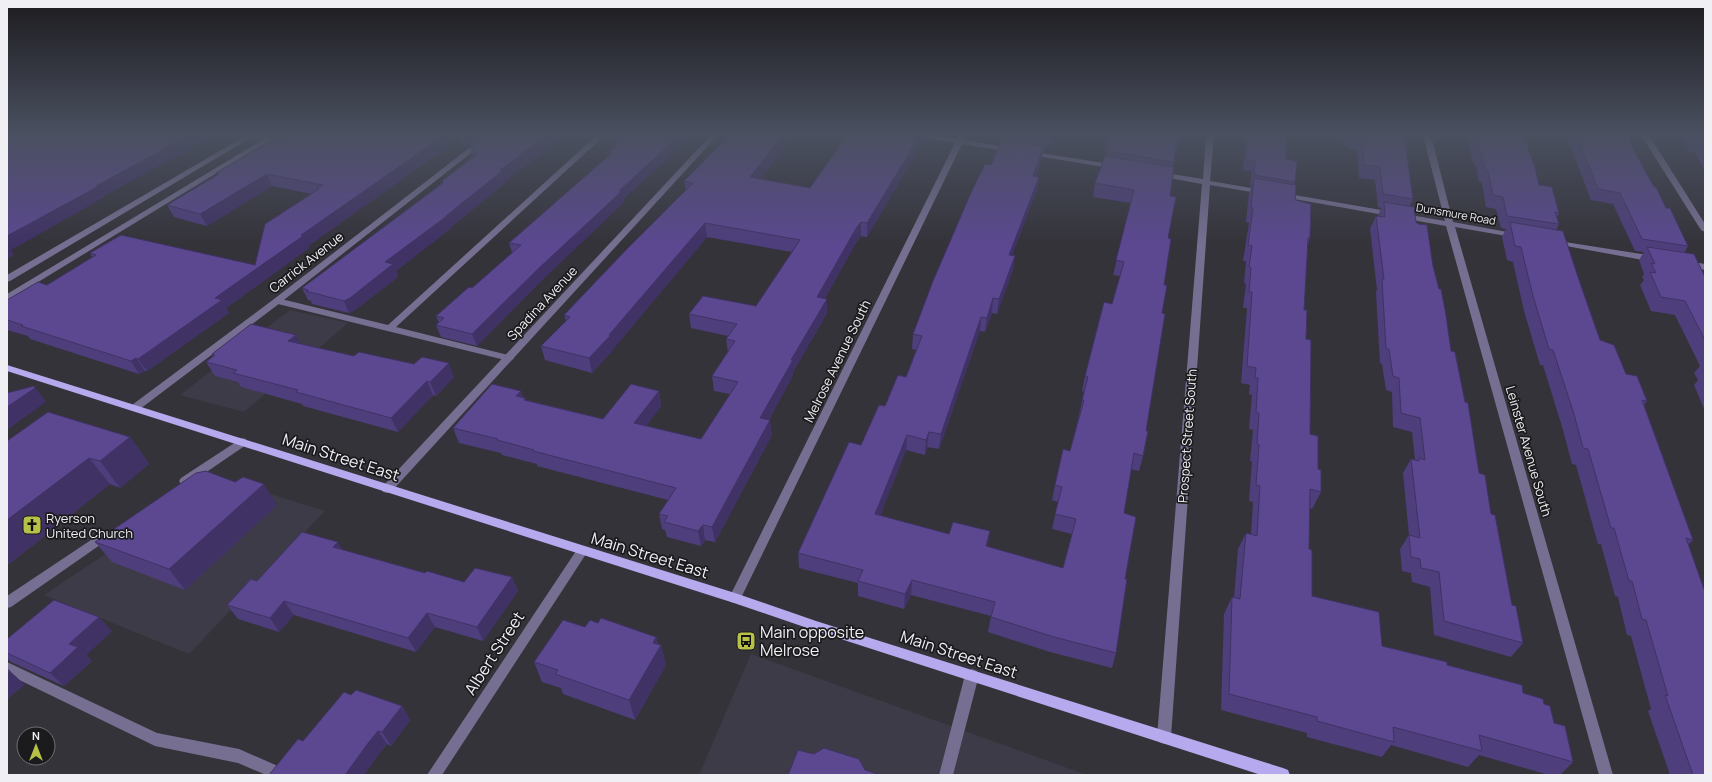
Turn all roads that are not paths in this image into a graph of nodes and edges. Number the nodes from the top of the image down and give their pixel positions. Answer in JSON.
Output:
{"nodes":[{"id":1,"x":188,"y":171,"type":"edge"},
{"id":2,"x":214,"y":171,"type":"edge"},
{"id":3,"x":442,"y":171,"type":"edge"},
{"id":4,"x":560,"y":171,"type":"edge"},
{"id":5,"x":680,"y":171,"type":"edge"},
{"id":6,"x":945,"y":171,"type":"edge"},
{"id":7,"x":1207,"y":171,"type":"edge"},
{"id":8,"x":1436,"y":171,"type":"edge"},
{"id":9,"x":1668,"y":171,"type":"edge"},
{"id":10,"x":1152,"y":173,"type":"edge"},
{"id":11,"x":182,"y":175,"type":"junction"},
{"id":12,"x":203,"y":178,"type":"junction"},
{"id":13,"x":1206,"y":182,"type":"junction"},
{"id":14,"x":157,"y":190,"type":"junction"},
{"id":15,"x":177,"y":193,"type":"junction"},
{"id":16,"x":1450,"y":225,"type":"junction"},
{"id":17,"x":1705,"y":230,"type":"edge"},
{"id":18,"x":1527,"y":238,"type":"edge"},
{"id":19,"x":1550,"y":242,"type":"edge"},
{"id":20,"x":60,"y":248,"type":"junction"},
{"id":21,"x":83,"y":251,"type":"junction"},
{"id":22,"x":1659,"y":260,"type":"edge"},
{"id":23,"x":1682,"y":263,"type":"edge"},
{"id":24,"x":1705,"y":267,"type":"edge"},
{"id":25,"x":7,"y":279,"type":"edge"},
{"id":26,"x":7,"y":298,"type":"edge"},
{"id":27,"x":277,"y":301,"type":"junction"},
{"id":28,"x":389,"y":329,"type":"junction"},
{"id":29,"x":509,"y":358,"type":"junction"},
{"id":30,"x":7,"y":368,"type":"edge"},
{"id":31,"x":136,"y":407,"type":"junction"},
{"id":32,"x":242,"y":442,"type":"junction"},
{"id":33,"x":178,"y":486,"type":"edge"},
{"id":34,"x":387,"y":489,"type":"junction"},
{"id":35,"x":114,"y":530,"type":"edge"},
{"id":36,"x":582,"y":551,"type":"junction"},
{"id":37,"x":735,"y":598,"type":"junction"},
{"id":38,"x":7,"y":603,"type":"edge"},
{"id":39,"x":7,"y":668,"type":"edge"},
{"id":40,"x":972,"y":675,"type":"junction"},
{"id":41,"x":1164,"y":737,"type":"junction"},
{"id":42,"x":282,"y":775,"type":"edge"},
{"id":43,"x":434,"y":775,"type":"edge"},
{"id":44,"x":946,"y":775,"type":"edge"},
{"id":45,"x":1283,"y":775,"type":"edge"},
{"id":46,"x":1606,"y":775,"type":"edge"}],
"edges":[{"from":1,"to":11,"type":"street"},
{"from":2,"to":12,"type":"street"},
{"from":3,"to":27,"type":"street","name":"Carrick Avenue"},
{"from":4,"to":28,"type":"street"},
{"from":5,"to":29,"type":"street","name":"Spadina Avenue"},
{"from":6,"to":37,"type":"street","name":"Melrose Avenue South"},
{"from":7,"to":13,"type":"street","name":"Prospect Street South"},
{"from":8,"to":16,"type":"street","name":"Leinster Avenue South"},
{"from":9,"to":17,"type":"street"},
{"from":10,"to":13,"type":"street","name":"Dunsmure Road"},
{"from":11,"to":12,"type":"street"},
{"from":11,"to":14,"type":"street"},
{"from":12,"to":15,"type":"street"},
{"from":13,"to":16,"type":"street","name":"Dunsmure Road"},
{"from":13,"to":41,"type":"street","name":"Prospect Street South"},
{"from":14,"to":15,"type":"street"},
{"from":14,"to":20,"type":"street"},
{"from":15,"to":21,"type":"street"},
{"from":16,"to":18,"type":"street","name":"Dunsmure Road"},
{"from":16,"to":46,"type":"street","name":"Leinster Avenue South"},
{"from":19,"to":22,"type":"street"},
{"from":20,"to":21,"type":"street"},
{"from":20,"to":25,"type":"street"},
{"from":21,"to":26,"type":"street"},
{"from":23,"to":24,"type":"street"},
{"from":27,"to":28,"type":"street"},
{"from":27,"to":31,"type":"street","name":"Carrick Avenue"},
{"from":28,"to":29,"type":"street"},
{"from":29,"to":34,"type":"street","name":"Spadina Avenue"},
{"from":30,"to":31,"type":"main road","name":"Main Street East"},
{"from":31,"to":32,"type":"main road","name":"Main Street East"},
{"from":32,"to":33,"type":"street"},
{"from":32,"to":34,"type":"main road","name":"Main Street East"},
{"from":34,"to":36,"type":"main road","name":"Main Street East"},
{"from":35,"to":38,"type":"street"},
{"from":36,"to":37,"type":"main road","name":"Main Street East"},
{"from":36,"to":43,"type":"street","name":"Albert Street"},
{"from":37,"to":40,"type":"main road","name":"Main Street East"},
{"from":39,"to":42,"type":"street"},
{"from":40,"to":41,"type":"main road","name":"Main Street East"},
{"from":40,"to":44,"type":"street"},
{"from":41,"to":45,"type":"main road","name":"Main Street East"}]}
